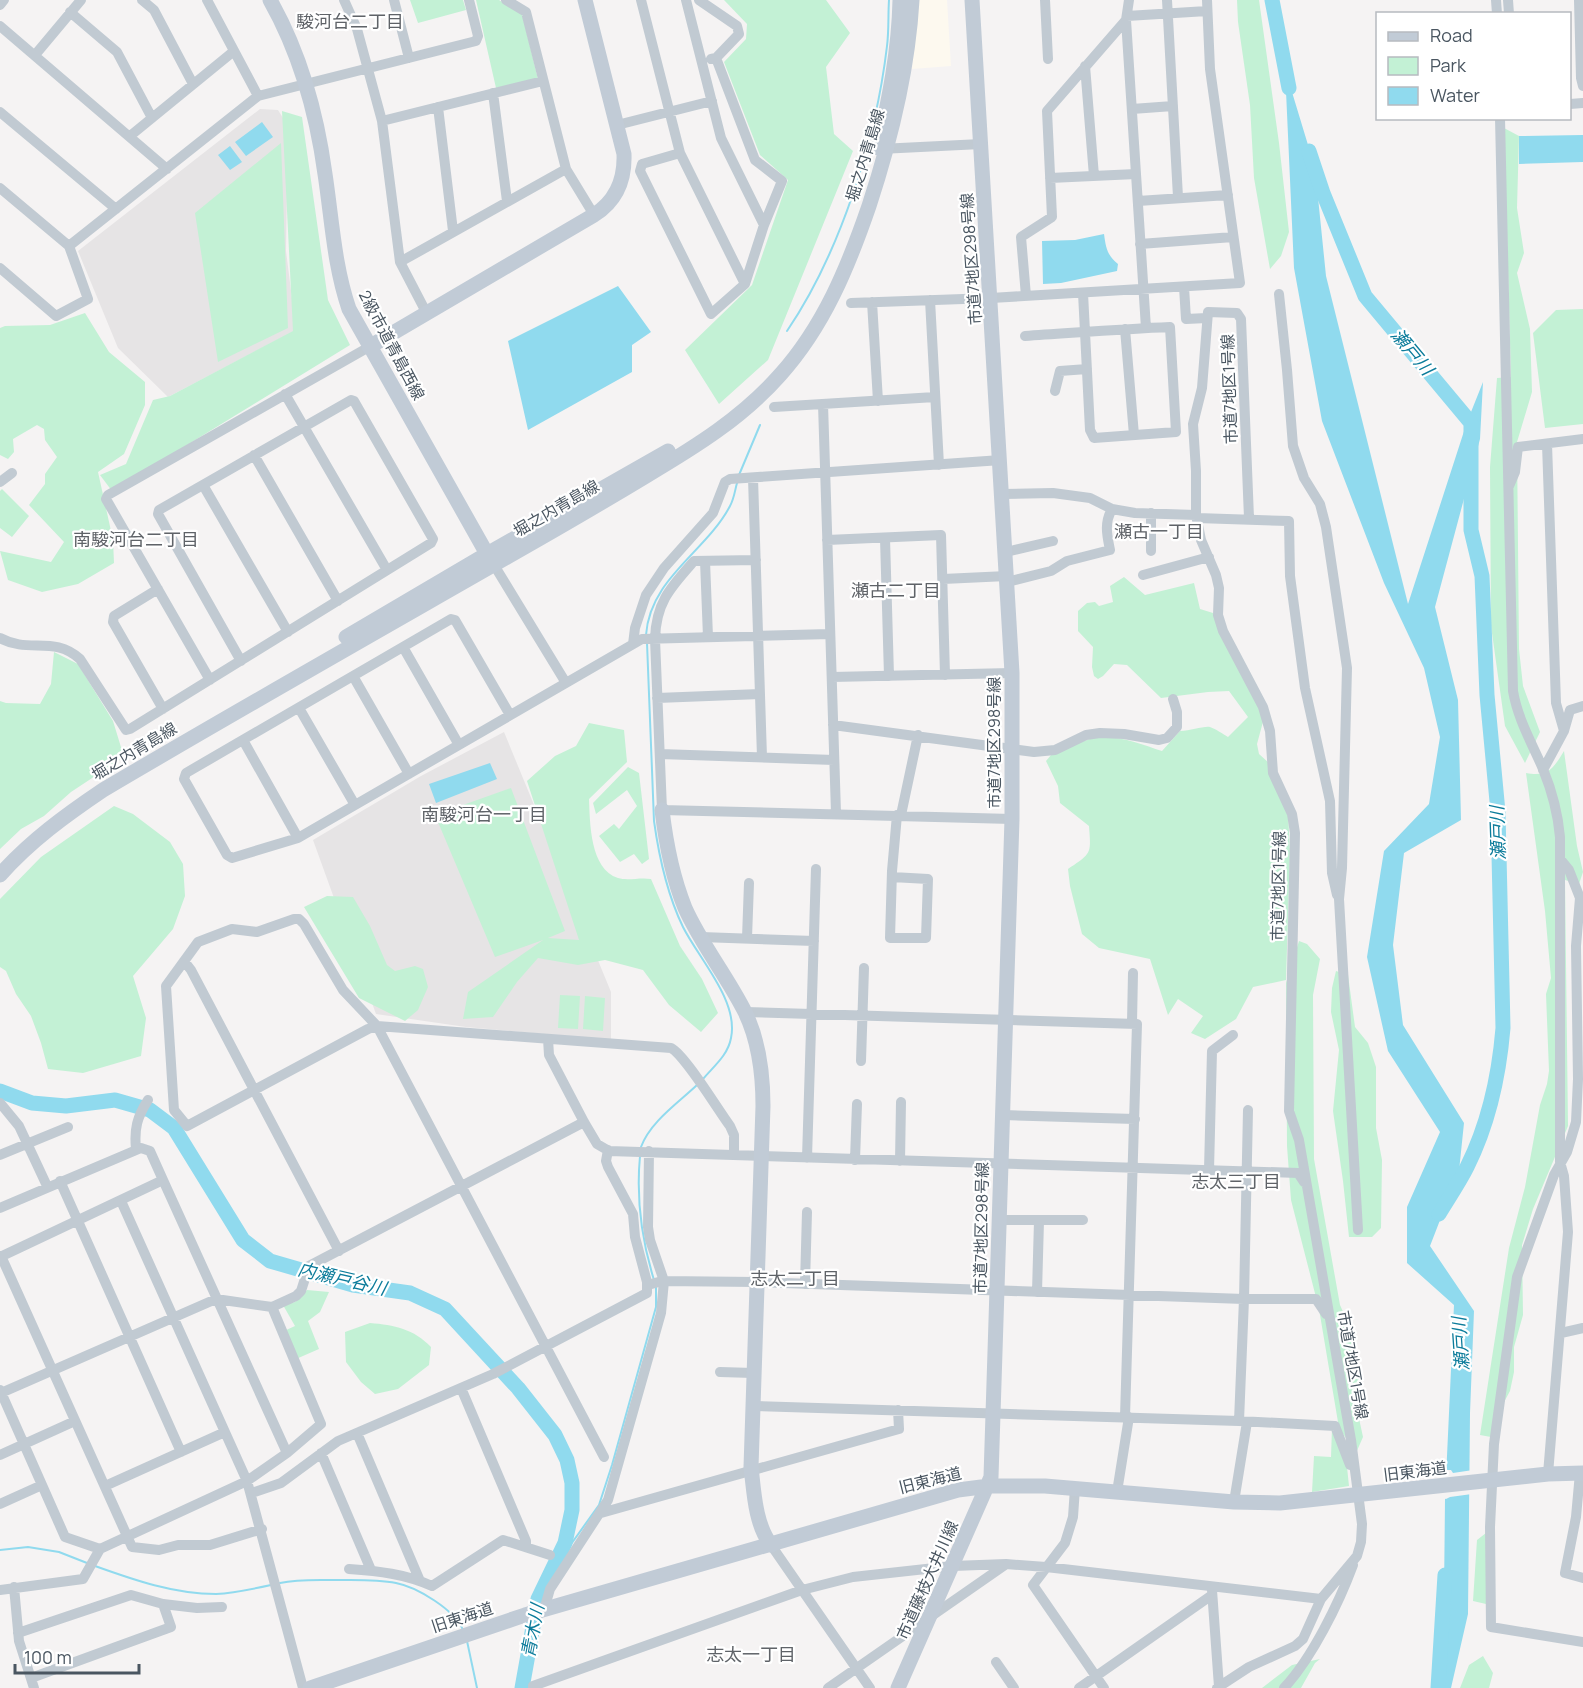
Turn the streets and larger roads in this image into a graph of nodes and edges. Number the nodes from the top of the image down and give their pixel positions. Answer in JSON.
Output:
{"nodes":[{"id":1,"x":4,"y":0,"type":"edge"},
{"id":2,"x":81,"y":0,"type":"edge"},
{"id":3,"x":142,"y":0,"type":"edge"},
{"id":4,"x":207,"y":0,"type":"edge"},
{"id":5,"x":270,"y":0,"type":"edge"},
{"id":6,"x":344,"y":0,"type":"edge"},
{"id":7,"x":394,"y":0,"type":"edge"},
{"id":8,"x":469,"y":0,"type":"edge"},
{"id":9,"x":506,"y":0,"type":"edge"},
{"id":10,"x":585,"y":0,"type":"edge"},
{"id":11,"x":641,"y":0,"type":"edge"},
{"id":12,"x":686,"y":0,"type":"edge"},
{"id":13,"x":699,"y":0,"type":"edge"},
{"id":14,"x":900,"y":0,"type":"edge"},
{"id":15,"x":912,"y":0,"type":"edge"},
{"id":16,"x":972,"y":0,"type":"edge"},
{"id":17,"x":1045,"y":0,"type":"edge"},
{"id":18,"x":1128,"y":0,"type":"edge"},
{"id":19,"x":1167,"y":0,"type":"edge"},
{"id":20,"x":1579,"y":0,"type":"edge"},
{"id":21,"x":0,"y":5,"type":"edge"},
{"id":22,"x":1207,"y":6,"type":"edge"},
{"id":23,"x":70,"y":12,"type":"junction"},
{"id":24,"x":1167,"y":14,"type":"junction"},
{"id":25,"x":1127,"y":18,"type":"junction"},
{"id":26,"x":0,"y":26,"type":"edge"},
{"id":27,"x":1575,"y":36,"type":"edge"},
{"id":28,"x":234,"y":51,"type":"junction"},
{"id":29,"x":35,"y":55,"type":"junction"},
{"id":30,"x":409,"y":58,"type":"junction"},
{"id":31,"x":716,"y":58,"type":"junction"},
{"id":32,"x":1048,"y":59,"type":"dead end"},
{"id":33,"x":1575,"y":61,"type":"edge"},
{"id":34,"x":702,"y":62,"type":"junction"},
{"id":35,"x":1085,"y":66,"type":"junction"},
{"id":36,"x":369,"y":67,"type":"junction"},
{"id":37,"x":543,"y":81,"type":"junction"},
{"id":38,"x":193,"y":84,"type":"junction"},
{"id":39,"x":306,"y":85,"type":"junction"},
{"id":40,"x":1583,"y":86,"type":"edge"},
{"id":41,"x":494,"y":93,"type":"junction"},
{"id":42,"x":258,"y":96,"type":"junction"},
{"id":43,"x":712,"y":101,"type":"junction"},
{"id":44,"x":1173,"y":106,"type":"junction"},
{"id":45,"x":438,"y":107,"type":"junction"},
{"id":46,"x":1132,"y":109,"type":"junction"},
{"id":47,"x":0,"y":112,"type":"edge"},
{"id":48,"x":670,"y":112,"type":"junction"},
{"id":49,"x":152,"y":118,"type":"junction"},
{"id":50,"x":1500,"y":120,"type":"edge"},
{"id":51,"x":382,"y":121,"type":"junction"},
{"id":52,"x":617,"y":125,"type":"junction"},
{"id":53,"x":130,"y":136,"type":"junction"},
{"id":54,"x":981,"y":144,"type":"junction"},
{"id":55,"x":883,"y":149,"type":"junction"},
{"id":56,"x":680,"y":153,"type":"junction"},
{"id":57,"x":167,"y":169,"type":"junction"},
{"id":58,"x":566,"y":169,"type":"junction"},
{"id":59,"x":1136,"y":174,"type":"junction"},
{"id":60,"x":1094,"y":176,"type":"junction"},
{"id":61,"x":1050,"y":178,"type":"junction"},
{"id":62,"x":0,"y":188,"type":"edge"},
{"id":63,"x":1228,"y":195,"type":"junction"},
{"id":64,"x":1178,"y":197,"type":"junction"},
{"id":65,"x":507,"y":201,"type":"junction"},
{"id":66,"x":1138,"y":201,"type":"junction"},
{"id":67,"x":116,"y":210,"type":"junction"},
{"id":68,"x":594,"y":215,"type":"junction"},
{"id":69,"x":764,"y":225,"type":"junction"},
{"id":70,"x":453,"y":231,"type":"junction"},
{"id":71,"x":1233,"y":237,"type":"junction"},
{"id":72,"x":1140,"y":244,"type":"junction"},
{"id":73,"x":69,"y":246,"type":"junction"},
{"id":74,"x":399,"y":261,"type":"junction"},
{"id":75,"x":0,"y":268,"type":"edge"},
{"id":76,"x":746,"y":284,"type":"junction"},
{"id":77,"x":1184,"y":287,"type":"junction"},
{"id":78,"x":1143,"y":289,"type":"junction"},
{"id":79,"x":1083,"y":293,"type":"junction"},
{"id":80,"x":1279,"y":294,"type":"dead end"},
{"id":81,"x":1026,"y":296,"type":"junction"},
{"id":82,"x":991,"y":298,"type":"junction"},
{"id":83,"x":930,"y":300,"type":"junction"},
{"id":84,"x":872,"y":302,"type":"junction"},
{"id":85,"x":851,"y":303,"type":"dead end"},
{"id":86,"x":426,"y":312,"type":"junction"},
{"id":87,"x":1207,"y":318,"type":"junction"},
{"id":88,"x":1146,"y":328,"type":"junction"},
{"id":89,"x":1125,"y":330,"type":"junction"},
{"id":90,"x":1085,"y":332,"type":"junction"},
{"id":91,"x":1025,"y":336,"type":"dead end"},
{"id":92,"x":369,"y":347,"type":"junction"},
{"id":93,"x":1087,"y":369,"type":"junction"},
{"id":94,"x":1055,"y":391,"type":"dead end"},
{"id":95,"x":285,"y":394,"type":"junction"},
{"id":96,"x":935,"y":397,"type":"junction"},
{"id":97,"x":878,"y":401,"type":"junction"},
{"id":98,"x":823,"y":404,"type":"junction"},
{"id":99,"x":774,"y":407,"type":"dead end"},
{"id":100,"x":304,"y":426,"type":"junction"},
{"id":101,"x":1134,"y":435,"type":"junction"},
{"id":102,"x":1583,"y":440,"type":"edge"},
{"id":103,"x":1547,"y":444,"type":"junction"},
{"id":104,"x":254,"y":455,"type":"junction"},
{"id":105,"x":1001,"y":460,"type":"junction"},
{"id":106,"x":939,"y":465,"type":"junction"},
{"id":107,"x":825,"y":472,"type":"junction"},
{"id":108,"x":12,"y":473,"type":"dead end"},
{"id":109,"x":749,"y":478,"type":"junction"},
{"id":110,"x":0,"y":482,"type":"edge"},
{"id":111,"x":203,"y":485,"type":"junction"},
{"id":112,"x":1508,"y":490,"type":"junction"},
{"id":113,"x":1003,"y":494,"type":"junction"},
{"id":114,"x":1112,"y":509,"type":"junction"},
{"id":115,"x":1151,"y":513,"type":"junction"},
{"id":116,"x":1197,"y":516,"type":"junction"},
{"id":117,"x":1249,"y":518,"type":"junction"},
{"id":118,"x":885,"y":538,"type":"junction"},
{"id":119,"x":827,"y":540,"type":"junction"},
{"id":120,"x":1053,"y":541,"type":"dead end"},
{"id":121,"x":1151,"y":550,"type":"dead end"},
{"id":122,"x":1006,"y":552,"type":"junction"},
{"id":123,"x":1209,"y":557,"type":"junction"},
{"id":124,"x":490,"y":559,"type":"junction"},
{"id":125,"x":756,"y":560,"type":"junction"},
{"id":126,"x":705,"y":561,"type":"junction"},
{"id":127,"x":387,"y":570,"type":"junction"},
{"id":128,"x":1143,"y":574,"type":"dead end"},
{"id":129,"x":943,"y":579,"type":"junction"},
{"id":130,"x":1007,"y":579,"type":"junction"},
{"id":131,"x":158,"y":589,"type":"junction"},
{"id":132,"x":338,"y":601,"type":"junction"},
{"id":133,"x":288,"y":632,"type":"junction"},
{"id":134,"x":830,"y":634,"type":"junction"},
{"id":135,"x":758,"y":636,"type":"junction"},
{"id":136,"x":708,"y":637,"type":"junction"},
{"id":137,"x":0,"y":638,"type":"edge"},
{"id":138,"x":646,"y":640,"type":"junction"},
{"id":139,"x":403,"y":647,"type":"junction"},
{"id":140,"x":241,"y":661,"type":"junction"},
{"id":141,"x":1012,"y":673,"type":"junction"},
{"id":142,"x":945,"y":675,"type":"junction"},
{"id":143,"x":352,"y":676,"type":"junction"},
{"id":144,"x":889,"y":676,"type":"junction"},
{"id":145,"x":832,"y":677,"type":"junction"},
{"id":146,"x":210,"y":680,"type":"junction"},
{"id":147,"x":566,"y":683,"type":"junction"},
{"id":148,"x":760,"y":694,"type":"junction"},
{"id":149,"x":657,"y":698,"type":"junction"},
{"id":150,"x":1173,"y":699,"type":"dead end"},
{"id":151,"x":1583,"y":706,"type":"edge"},
{"id":152,"x":299,"y":708,"type":"junction"},
{"id":153,"x":163,"y":709,"type":"junction"},
{"id":154,"x":510,"y":715,"type":"junction"},
{"id":155,"x":833,"y":724,"type":"junction"},
{"id":156,"x":1564,"y":730,"type":"junction"},
{"id":157,"x":918,"y":735,"type":"junction"},
{"id":158,"x":243,"y":740,"type":"junction"},
{"id":159,"x":459,"y":745,"type":"junction"},
{"id":160,"x":1013,"y":748,"type":"junction"},
{"id":161,"x":660,"y":754,"type":"junction"},
{"id":162,"x":762,"y":758,"type":"junction"},
{"id":163,"x":834,"y":760,"type":"junction"},
{"id":164,"x":1543,"y":770,"type":"junction"},
{"id":165,"x":409,"y":774,"type":"junction"},
{"id":166,"x":355,"y":805,"type":"junction"},
{"id":167,"x":662,"y":810,"type":"junction"},
{"id":168,"x":836,"y":813,"type":"junction"},
{"id":169,"x":899,"y":815,"type":"junction"},
{"id":170,"x":1012,"y":819,"type":"junction"},
{"id":171,"x":298,"y":838,"type":"junction"},
{"id":172,"x":1560,"y":858,"type":"junction"},
{"id":173,"x":0,"y":861,"type":"edge"},
{"id":174,"x":816,"y":869,"type":"dead end"},
{"id":175,"x":0,"y":875,"type":"edge"},
{"id":176,"x":892,"y":878,"type":"junction"},
{"id":177,"x":749,"y":884,"type":"dead end"},
{"id":178,"x":1581,"y":898,"type":"edge"},
{"id":179,"x":1339,"y":899,"type":"junction"},
{"id":180,"x":701,"y":937,"type":"junction"},
{"id":181,"x":747,"y":938,"type":"junction"},
{"id":182,"x":814,"y":940,"type":"junction"},
{"id":183,"x":1580,"y":947,"type":"edge"},
{"id":184,"x":184,"y":961,"type":"junction"},
{"id":185,"x":864,"y":968,"type":"dead end"},
{"id":186,"x":1132,"y":973,"type":"dead end"},
{"id":187,"x":745,"y":1012,"type":"junction"},
{"id":188,"x":812,"y":1013,"type":"junction"},
{"id":189,"x":862,"y":1015,"type":"junction"},
{"id":190,"x":1006,"y":1019,"type":"junction"},
{"id":191,"x":1132,"y":1023,"type":"junction"},
{"id":192,"x":377,"y":1026,"type":"junction"},
{"id":193,"x":1233,"y":1035,"type":"dead end"},
{"id":194,"x":548,"y":1039,"type":"junction"},
{"id":195,"x":861,"y":1061,"type":"dead end"},
{"id":196,"x":1580,"y":1079,"type":"edge"},
{"id":197,"x":254,"y":1090,"type":"junction"},
{"id":198,"x":148,"y":1100,"type":"dead end"},
{"id":199,"x":901,"y":1102,"type":"dead end"},
{"id":200,"x":0,"y":1103,"type":"edge"},
{"id":201,"x":856,"y":1104,"type":"dead end"},
{"id":202,"x":1248,"y":1110,"type":"dead end"},
{"id":203,"x":1580,"y":1114,"type":"edge"},
{"id":204,"x":1003,"y":1115,"type":"junction"},
{"id":205,"x":1135,"y":1119,"type":"junction"},
{"id":206,"x":584,"y":1122,"type":"junction"},
{"id":207,"x":68,"y":1127,"type":"dead end"},
{"id":208,"x":27,"y":1144,"type":"junction"},
{"id":209,"x":136,"y":1149,"type":"junction"},
{"id":210,"x":608,"y":1150,"type":"junction"},
{"id":211,"x":648,"y":1151,"type":"junction"},
{"id":212,"x":0,"y":1155,"type":"edge"},
{"id":213,"x":734,"y":1155,"type":"junction"},
{"id":214,"x":761,"y":1155,"type":"junction"},
{"id":215,"x":807,"y":1158,"type":"junction"},
{"id":216,"x":855,"y":1160,"type":"junction"},
{"id":217,"x":900,"y":1161,"type":"junction"},
{"id":218,"x":1560,"y":1162,"type":"junction"},
{"id":219,"x":1001,"y":1164,"type":"junction"},
{"id":220,"x":1131,"y":1168,"type":"junction"},
{"id":221,"x":1209,"y":1170,"type":"junction"},
{"id":222,"x":1246,"y":1172,"type":"junction"},
{"id":223,"x":164,"y":1180,"type":"junction"},
{"id":224,"x":60,"y":1181,"type":"junction"},
{"id":225,"x":47,"y":1186,"type":"junction"},
{"id":226,"x":462,"y":1187,"type":"junction"},
{"id":227,"x":1308,"y":1188,"type":"junction"},
{"id":228,"x":120,"y":1201,"type":"junction"},
{"id":229,"x":0,"y":1208,"type":"edge"},
{"id":230,"x":807,"y":1212,"type":"dead end"},
{"id":231,"x":999,"y":1220,"type":"junction"},
{"id":232,"x":1083,"y":1220,"type":"dead end"},
{"id":233,"x":78,"y":1221,"type":"junction"},
{"id":234,"x":1039,"y":1221,"type":"junction"},
{"id":235,"x":1358,"y":1230,"type":"dead end"},
{"id":236,"x":339,"y":1251,"type":"junction"},
{"id":237,"x":0,"y":1256,"type":"edge"},
{"id":238,"x":663,"y":1281,"type":"junction"},
{"id":239,"x":756,"y":1282,"type":"junction"},
{"id":240,"x":805,"y":1284,"type":"junction"},
{"id":241,"x":648,"y":1286,"type":"junction"},
{"id":242,"x":998,"y":1290,"type":"junction"},
{"id":243,"x":1036,"y":1292,"type":"junction"},
{"id":244,"x":1128,"y":1295,"type":"junction"},
{"id":245,"x":216,"y":1299,"type":"junction"},
{"id":246,"x":1244,"y":1299,"type":"junction"},
{"id":247,"x":272,"y":1307,"type":"junction"},
{"id":248,"x":172,"y":1316,"type":"junction"},
{"id":249,"x":1329,"y":1319,"type":"junction"},
{"id":250,"x":1583,"y":1328,"type":"edge"},
{"id":251,"x":1561,"y":1334,"type":"junction"},
{"id":252,"x":129,"y":1335,"type":"junction"},
{"id":253,"x":546,"y":1347,"type":"junction"},
{"id":254,"x":52,"y":1370,"type":"junction"},
{"id":255,"x":720,"y":1372,"type":"dead end"},
{"id":256,"x":753,"y":1373,"type":"junction"},
{"id":257,"x":461,"y":1388,"type":"junction"},
{"id":258,"x":1,"y":1392,"type":"edge"},
{"id":259,"x":752,"y":1406,"type":"junction"},
{"id":260,"x":898,"y":1410,"type":"junction"},
{"id":261,"x":994,"y":1412,"type":"junction"},
{"id":262,"x":1127,"y":1417,"type":"junction"},
{"id":263,"x":75,"y":1421,"type":"junction"},
{"id":264,"x":1243,"y":1421,"type":"junction"},
{"id":265,"x":225,"y":1432,"type":"junction"},
{"id":266,"x":357,"y":1433,"type":"junction"},
{"id":267,"x":25,"y":1444,"type":"junction"},
{"id":268,"x":181,"y":1452,"type":"junction"},
{"id":269,"x":287,"y":1453,"type":"junction"},
{"id":270,"x":321,"y":1453,"type":"junction"},
{"id":271,"x":0,"y":1455,"type":"edge"},
{"id":272,"x":604,"y":1457,"type":"dead end"},
{"id":273,"x":752,"y":1470,"type":"junction"},
{"id":274,"x":1582,"y":1473,"type":"edge"},
{"id":275,"x":1548,"y":1474,"type":"junction"},
{"id":276,"x":1354,"y":1477,"type":"junction"},
{"id":277,"x":247,"y":1481,"type":"junction"},
{"id":278,"x":1489,"y":1481,"type":"junction"},
{"id":279,"x":42,"y":1485,"type":"junction"},
{"id":280,"x":105,"y":1486,"type":"junction"},
{"id":281,"x":988,"y":1486,"type":"junction"},
{"id":282,"x":1075,"y":1488,"type":"junction"},
{"id":283,"x":1117,"y":1492,"type":"junction"},
{"id":284,"x":252,"y":1493,"type":"junction"},
{"id":285,"x":1362,"y":1496,"type":"junction"},
{"id":286,"x":1234,"y":1502,"type":"junction"},
{"id":287,"x":0,"y":1504,"type":"edge"},
{"id":288,"x":601,"y":1513,"type":"junction"},
{"id":289,"x":262,"y":1529,"type":"junction"},
{"id":290,"x":127,"y":1536,"type":"junction"},
{"id":291,"x":771,"y":1545,"type":"junction"},
{"id":292,"x":526,"y":1547,"type":"junction"},
{"id":293,"x":98,"y":1554,"type":"junction"},
{"id":294,"x":550,"y":1555,"type":"dead end"},
{"id":295,"x":1357,"y":1556,"type":"junction"},
{"id":296,"x":1006,"y":1564,"type":"junction"},
{"id":297,"x":953,"y":1566,"type":"junction"},
{"id":298,"x":1046,"y":1566,"type":"junction"},
{"id":299,"x":349,"y":1569,"type":"dead end"},
{"id":300,"x":371,"y":1570,"type":"junction"},
{"id":301,"x":1583,"y":1578,"type":"edge"},
{"id":302,"x":420,"y":1581,"type":"junction"},
{"id":303,"x":14,"y":1587,"type":"junction"},
{"id":304,"x":0,"y":1590,"type":"edge"},
{"id":305,"x":802,"y":1590,"type":"junction"},
{"id":306,"x":1212,"y":1590,"type":"junction"},
{"id":307,"x":1321,"y":1599,"type":"junction"},
{"id":308,"x":163,"y":1604,"type":"junction"},
{"id":309,"x":222,"y":1607,"type":"dead end"},
{"id":310,"x":544,"y":1610,"type":"junction"},
{"id":311,"x":930,"y":1618,"type":"junction"},
{"id":312,"x":18,"y":1633,"type":"junction"},
{"id":313,"x":1583,"y":1642,"type":"edge"},
{"id":314,"x":996,"y":1662,"type":"dead end"},
{"id":315,"x":856,"y":1669,"type":"junction"},
{"id":316,"x":1096,"y":1676,"type":"junction"},
{"id":317,"x":32,"y":1683,"type":"edge"},
{"id":318,"x":1218,"y":1687,"type":"edge"},
{"id":319,"x":303,"y":1688,"type":"edge"},
{"id":320,"x":310,"y":1688,"type":"edge"},
{"id":321,"x":533,"y":1688,"type":"edge"},
{"id":322,"x":828,"y":1688,"type":"edge"},
{"id":323,"x":870,"y":1688,"type":"edge"},
{"id":324,"x":898,"y":1688,"type":"edge"},
{"id":325,"x":1014,"y":1688,"type":"edge"},
{"id":326,"x":1079,"y":1688,"type":"edge"},
{"id":327,"x":1104,"y":1688,"type":"edge"},
{"id":328,"x":1284,"y":1688,"type":"edge"}],
"edges":[{"from":1,"to":21,"type":"street"},
{"from":2,"to":23,"type":"street"},
{"from":3,"to":38,"type":"street"},
{"from":4,"to":28,"type":"street"},
{"from":5,"to":39,"type":"street","name":"2級市道青島西線"},
{"from":6,"to":36,"type":"street"},
{"from":7,"to":30,"type":"street"},
{"from":8,"to":30,"type":"street"},
{"from":9,"to":37,"type":"street"},
{"from":10,"to":52,"type":"street"},
{"from":11,"to":48,"type":"street"},
{"from":12,"to":34,"type":"street"},
{"from":13,"to":31,"type":"street"},
{"from":14,"to":55,"type":"street","name":"堀之内青島線"},
{"from":15,"to":55,"type":"street","name":"堀之内青島線"},
{"from":16,"to":54,"type":"street","name":"市道7地区298号線"},
{"from":17,"to":32,"type":"street"},
{"from":18,"to":25,"type":"street"},
{"from":19,"to":24,"type":"street"},
{"from":20,"to":27,"type":"street"},
{"from":22,"to":24,"type":"street"},
{"from":22,"to":63,"type":"street"},
{"from":23,"to":29,"type":"street"},
{"from":23,"to":49,"type":"street"},
{"from":24,"to":25,"type":"street"},
{"from":24,"to":44,"type":"street"},
{"from":25,"to":35,"type":"street"},
{"from":25,"to":46,"type":"street"},
{"from":26,"to":29,"type":"street"},
{"from":27,"to":33,"type":"street"},
{"from":28,"to":38,"type":"street"},
{"from":28,"to":42,"type":"street"},
{"from":29,"to":53,"type":"street"},
{"from":30,"to":36,"type":"street"},
{"from":31,"to":34,"type":"street"},
{"from":31,"to":69,"type":"street"},
{"from":33,"to":40,"type":"street"},
{"from":34,"to":43,"type":"street"},
{"from":35,"to":60,"type":"street"},
{"from":35,"to":61,"type":"street"},
{"from":36,"to":39,"type":"street"},
{"from":36,"to":51,"type":"street"},
{"from":37,"to":41,"type":"street"},
{"from":37,"to":58,"type":"street"},
{"from":38,"to":49,"type":"street"},
{"from":39,"to":42,"type":"street"},
{"from":39,"to":92,"type":"street","name":"2級市道青島西線"},
{"from":41,"to":45,"type":"street"},
{"from":41,"to":65,"type":"street"},
{"from":42,"to":57,"type":"street"},
{"from":43,"to":48,"type":"street"},
{"from":43,"to":69,"type":"street"},
{"from":44,"to":46,"type":"street"},
{"from":44,"to":64,"type":"street"},
{"from":45,"to":51,"type":"street"},
{"from":45,"to":70,"type":"street"},
{"from":46,"to":59,"type":"street"},
{"from":47,"to":67,"type":"street"},
{"from":48,"to":52,"type":"street"},
{"from":48,"to":56,"type":"street"},
{"from":49,"to":53,"type":"street"},
{"from":50,"to":112,"type":"street"},
{"from":51,"to":74,"type":"street"},
{"from":52,"to":68,"type":"street"},
{"from":53,"to":57,"type":"street"},
{"from":54,"to":55,"type":"street"},
{"from":54,"to":82,"type":"street","name":"市道7地区298号線"},
{"from":55,"to":124,"type":"street","name":"堀之内青島線"},
{"from":56,"to":76,"type":"street"},
{"from":56,"to":76,"type":"street"},
{"from":57,"to":67,"type":"street"},
{"from":58,"to":65,"type":"street"},
{"from":58,"to":68,"type":"street"},
{"from":59,"to":60,"type":"street"},
{"from":59,"to":66,"type":"street"},
{"from":60,"to":61,"type":"street"},
{"from":61,"to":81,"type":"street"},
{"from":62,"to":73,"type":"street"},
{"from":63,"to":64,"type":"street"},
{"from":63,"to":71,"type":"street"},
{"from":64,"to":66,"type":"street"},
{"from":65,"to":70,"type":"street"},
{"from":66,"to":72,"type":"street"},
{"from":67,"to":73,"type":"street"},
{"from":68,"to":86,"type":"street"},
{"from":69,"to":76,"type":"street"},
{"from":70,"to":74,"type":"street"},
{"from":71,"to":72,"type":"street"},
{"from":71,"to":77,"type":"street"},
{"from":72,"to":78,"type":"street"},
{"from":73,"to":75,"type":"street"},
{"from":74,"to":86,"type":"street"},
{"from":77,"to":78,"type":"street"},
{"from":77,"to":87,"type":"street"},
{"from":78,"to":79,"type":"street"},
{"from":78,"to":88,"type":"street"},
{"from":79,"to":81,"type":"street"},
{"from":79,"to":90,"type":"street"},
{"from":80,"to":179,"type":"street"},
{"from":81,"to":82,"type":"street"},
{"from":82,"to":83,"type":"street"},
{"from":82,"to":105,"type":"street","name":"市道7地区298号線"},
{"from":83,"to":84,"type":"street"},
{"from":83,"to":96,"type":"street"},
{"from":84,"to":85,"type":"street"},
{"from":84,"to":97,"type":"street"},
{"from":86,"to":92,"type":"street"},
{"from":87,"to":116,"type":"street","name":"市道7地区1号線"},
{"from":87,"to":117,"type":"street","name":"市道7地区1号線"},
{"from":88,"to":89,"type":"street"},
{"from":88,"to":101,"type":"street"},
{"from":89,"to":90,"type":"street"},
{"from":89,"to":101,"type":"street"},
{"from":90,"to":91,"type":"street"},
{"from":90,"to":93,"type":"street"},
{"from":92,"to":95,"type":"street"},
{"from":92,"to":124,"type":"street","name":"2級市道青島西線"},
{"from":93,"to":94,"type":"street"},
{"from":93,"to":101,"type":"street"},
{"from":95,"to":100,"type":"street"},
{"from":95,"to":131,"type":"street"},
{"from":96,"to":97,"type":"street"},
{"from":96,"to":106,"type":"street"},
{"from":97,"to":98,"type":"street"},
{"from":98,"to":99,"type":"street"},
{"from":98,"to":107,"type":"street"},
{"from":100,"to":104,"type":"street"},
{"from":100,"to":127,"type":"street"},
{"from":100,"to":127,"type":"street"},
{"from":102,"to":103,"type":"street"},
{"from":103,"to":112,"type":"street"},
{"from":103,"to":156,"type":"street"},
{"from":104,"to":111,"type":"street"},
{"from":104,"to":132,"type":"street"},
{"from":105,"to":106,"type":"street"},
{"from":105,"to":113,"type":"street","name":"市道7地区298号線"},
{"from":106,"to":107,"type":"street"},
{"from":107,"to":109,"type":"street"},
{"from":107,"to":119,"type":"street"},
{"from":108,"to":110,"type":"street"},
{"from":109,"to":125,"type":"street"},
{"from":109,"to":138,"type":"street"},
{"from":111,"to":133,"type":"street"},
{"from":111,"to":140,"type":"street"},
{"from":112,"to":164,"type":"street"},
{"from":113,"to":114,"type":"street"},
{"from":113,"to":122,"type":"street","name":"市道7地区298号線"},
{"from":114,"to":115,"type":"street"},
{"from":114,"to":130,"type":"street"},
{"from":115,"to":116,"type":"street"},
{"from":115,"to":121,"type":"street"},
{"from":116,"to":117,"type":"street"},
{"from":116,"to":123,"type":"street","name":"市道7地区1号線"},
{"from":117,"to":179,"type":"street"},
{"from":118,"to":119,"type":"street"},
{"from":118,"to":129,"type":"street"},
{"from":118,"to":144,"type":"street"},
{"from":119,"to":134,"type":"street"},
{"from":120,"to":122,"type":"street"},
{"from":122,"to":130,"type":"street","name":"市道7地区298号線"},
{"from":123,"to":128,"type":"street"},
{"from":123,"to":227,"type":"street","name":"市道7地区1号線"},
{"from":124,"to":147,"type":"street"},
{"from":124,"to":173,"type":"street","name":"堀之内青島線"},
{"from":124,"to":175,"type":"street","name":"堀之内青島線"},
{"from":125,"to":126,"type":"street"},
{"from":125,"to":135,"type":"street"},
{"from":126,"to":136,"type":"street"},
{"from":126,"to":138,"type":"street"},
{"from":127,"to":132,"type":"street"},
{"from":129,"to":130,"type":"street"},
{"from":129,"to":142,"type":"street"},
{"from":130,"to":141,"type":"street","name":"市道7地区298号線"},
{"from":131,"to":146,"type":"street"},
{"from":131,"to":153,"type":"street"},
{"from":132,"to":133,"type":"street"},
{"from":133,"to":140,"type":"street"},
{"from":134,"to":135,"type":"street"},
{"from":134,"to":145,"type":"street"},
{"from":135,"to":136,"type":"street"},
{"from":135,"to":148,"type":"street"},
{"from":136,"to":138,"type":"street"},
{"from":137,"to":153,"type":"street"},
{"from":138,"to":147,"type":"street"},
{"from":138,"to":149,"type":"street"},
{"from":139,"to":143,"type":"street"},
{"from":139,"to":154,"type":"street"},
{"from":139,"to":159,"type":"street"},
{"from":140,"to":146,"type":"street"},
{"from":141,"to":142,"type":"street"},
{"from":141,"to":160,"type":"street","name":"市道7地区298号線"},
{"from":142,"to":144,"type":"street"},
{"from":143,"to":152,"type":"street"},
{"from":143,"to":165,"type":"street"},
{"from":144,"to":145,"type":"street"},
{"from":145,"to":155,"type":"street"},
{"from":146,"to":153,"type":"street"},
{"from":147,"to":154,"type":"street"},
{"from":148,"to":149,"type":"street"},
{"from":148,"to":162,"type":"street"},
{"from":149,"to":161,"type":"street"},
{"from":150,"to":160,"type":"street"},
{"from":151,"to":156,"type":"street"},
{"from":152,"to":158,"type":"street"},
{"from":152,"to":166,"type":"street"},
{"from":154,"to":159,"type":"street"},
{"from":155,"to":157,"type":"street"},
{"from":155,"to":163,"type":"street"},
{"from":156,"to":164,"type":"street"},
{"from":157,"to":160,"type":"street"},
{"from":157,"to":169,"type":"street"},
{"from":158,"to":171,"type":"street"},
{"from":158,"to":171,"type":"street"},
{"from":159,"to":165,"type":"street"},
{"from":160,"to":170,"type":"street","name":"市道7地区298号線"},
{"from":161,"to":162,"type":"street"},
{"from":161,"to":167,"type":"street"},
{"from":162,"to":163,"type":"street"},
{"from":163,"to":168,"type":"street"},
{"from":164,"to":172,"type":"street"},
{"from":165,"to":166,"type":"street"},
{"from":166,"to":171,"type":"street"},
{"from":167,"to":168,"type":"street"},
{"from":167,"to":180,"type":"street"},
{"from":168,"to":169,"type":"street"},
{"from":169,"to":170,"type":"street"},
{"from":169,"to":176,"type":"street"},
{"from":170,"to":190,"type":"street","name":"市道7地区298号線"},
{"from":172,"to":178,"type":"street"},
{"from":172,"to":218,"type":"street"},
{"from":174,"to":182,"type":"street"},
{"from":176,"to":176,"type":"street"},
{"from":177,"to":181,"type":"street"},
{"from":178,"to":183,"type":"street"},
{"from":179,"to":235,"type":"street"},
{"from":180,"to":181,"type":"street"},
{"from":180,"to":187,"type":"street"},
{"from":181,"to":182,"type":"street"},
{"from":182,"to":188,"type":"street"},
{"from":183,"to":196,"type":"street"},
{"from":184,"to":192,"type":"street"},
{"from":184,"to":197,"type":"street"},
{"from":184,"to":197,"type":"street"},
{"from":185,"to":189,"type":"street"},
{"from":186,"to":191,"type":"street"},
{"from":187,"to":188,"type":"street"},
{"from":187,"to":214,"type":"street"},
{"from":188,"to":189,"type":"street"},
{"from":188,"to":215,"type":"street"},
{"from":189,"to":190,"type":"street"},
{"from":189,"to":195,"type":"street"},
{"from":190,"to":191,"type":"street"},
{"from":190,"to":204,"type":"street","name":"市道7地区298号線"},
{"from":191,"to":205,"type":"street"},
{"from":192,"to":194,"type":"street"},
{"from":192,"to":197,"type":"street"},
{"from":192,"to":226,"type":"street"},
{"from":193,"to":221,"type":"street"},
{"from":194,"to":206,"type":"street"},
{"from":194,"to":213,"type":"street"},
{"from":196,"to":203,"type":"street"},
{"from":197,"to":236,"type":"street"},
{"from":198,"to":209,"type":"street"},
{"from":199,"to":217,"type":"street"},
{"from":200,"to":208,"type":"street"},
{"from":201,"to":216,"type":"street"},
{"from":202,"to":222,"type":"street"},
{"from":203,"to":218,"type":"street"},
{"from":204,"to":205,"type":"street"},
{"from":204,"to":219,"type":"street","name":"市道7地区298号線"},
{"from":205,"to":220,"type":"street"},
{"from":206,"to":210,"type":"street"},
{"from":206,"to":226,"type":"street"},
{"from":207,"to":208,"type":"street"},
{"from":208,"to":212,"type":"street"},
{"from":208,"to":225,"type":"street"},
{"from":209,"to":223,"type":"street"},
{"from":209,"to":224,"type":"street"},
{"from":210,"to":211,"type":"street"},
{"from":210,"to":241,"type":"street"},
{"from":211,"to":213,"type":"street"},
{"from":211,"to":238,"type":"street"},
{"from":213,"to":214,"type":"street"},
{"from":214,"to":215,"type":"street"},
{"from":214,"to":239,"type":"street"},
{"from":215,"to":216,"type":"street"},
{"from":216,"to":217,"type":"street"},
{"from":217,"to":219,"type":"street"},
{"from":218,"to":251,"type":"street"},
{"from":218,"to":278,"type":"street"},
{"from":219,"to":220,"type":"street"},
{"from":219,"to":231,"type":"street","name":"市道7地区298号線"},
{"from":220,"to":221,"type":"street"},
{"from":220,"to":244,"type":"street"},
{"from":221,"to":222,"type":"street"},
{"from":222,"to":227,"type":"street"},
{"from":222,"to":246,"type":"street"},
{"from":223,"to":228,"type":"street"},
{"from":223,"to":245,"type":"street"},
{"from":224,"to":225,"type":"street"},
{"from":224,"to":233,"type":"street"},
{"from":225,"to":229,"type":"street"},
{"from":226,"to":236,"type":"street"},
{"from":226,"to":253,"type":"street"},
{"from":227,"to":249,"type":"street","name":"市道7地区1号線"},
{"from":228,"to":233,"type":"street"},
{"from":228,"to":248,"type":"street"},
{"from":230,"to":240,"type":"street"},
{"from":231,"to":234,"type":"street"},
{"from":231,"to":242,"type":"street","name":"市道7地区298号線"},
{"from":232,"to":234,"type":"street"},
{"from":233,"to":237,"type":"street"},
{"from":233,"to":252,"type":"street"},
{"from":234,"to":243,"type":"street"},
{"from":236,"to":247,"type":"street"},
{"from":237,"to":254,"type":"street"},
{"from":238,"to":239,"type":"street"},
{"from":238,"to":241,"type":"street"},
{"from":238,"to":288,"type":"street"},
{"from":239,"to":240,"type":"street"},
{"from":239,"to":256,"type":"street"},
{"from":240,"to":242,"type":"street"},
{"from":241,"to":253,"type":"street"},
{"from":242,"to":243,"type":"street"},
{"from":242,"to":261,"type":"street","name":"市道7地区298号線"},
{"from":243,"to":244,"type":"street"},
{"from":244,"to":246,"type":"street"},
{"from":244,"to":262,"type":"street"},
{"from":245,"to":247,"type":"street"},
{"from":245,"to":248,"type":"street"},
{"from":245,"to":269,"type":"street"},
{"from":246,"to":249,"type":"street"},
{"from":246,"to":264,"type":"street"},
{"from":247,"to":269,"type":"street"},
{"from":248,"to":252,"type":"street"},
{"from":248,"to":265,"type":"street"},
{"from":249,"to":276,"type":"street","name":"市道7地区1号線"},
{"from":250,"to":251,"type":"street"},
{"from":251,"to":275,"type":"street"},
{"from":252,"to":254,"type":"street"},
{"from":252,"to":268,"type":"street"},
{"from":253,"to":257,"type":"street"},
{"from":253,"to":272,"type":"street"},
{"from":254,"to":258,"type":"street"},
{"from":254,"to":263,"type":"street"},
{"from":255,"to":256,"type":"street"},
{"from":256,"to":259,"type":"street"},
{"from":257,"to":266,"type":"street"},
{"from":257,"to":292,"type":"street"},
{"from":258,"to":267,"type":"street"},
{"from":259,"to":260,"type":"street"},
{"from":259,"to":273,"type":"street"},
{"from":260,"to":261,"type":"street"},
{"from":260,"to":273,"type":"street"},
{"from":261,"to":262,"type":"street"},
{"from":261,"to":281,"type":"street","name":"市道7地区298号線"},
{"from":262,"to":264,"type":"street"},
{"from":262,"to":283,"type":"street"},
{"from":263,"to":267,"type":"street"},
{"from":263,"to":280,"type":"street"},
{"from":264,"to":276,"type":"street"},
{"from":264,"to":286,"type":"street"},
{"from":265,"to":268,"type":"street"},
{"from":265,"to":277,"type":"street"},
{"from":266,"to":270,"type":"street"},
{"from":266,"to":302,"type":"street"},
{"from":267,"to":271,"type":"street"},
{"from":267,"to":279,"type":"street"},
{"from":268,"to":280,"type":"street"},
{"from":269,"to":277,"type":"street"},
{"from":270,"to":284,"type":"street"},
{"from":270,"to":300,"type":"street"},
{"from":273,"to":288,"type":"street"},
{"from":273,"to":291,"type":"street"},
{"from":274,"to":275,"type":"street","name":"旧東海道"},
{"from":274,"to":301,"type":"street"},
{"from":275,"to":278,"type":"street","name":"旧東海道"},
{"from":276,"to":285,"type":"street","name":"市道7地区1号線"},
{"from":277,"to":284,"type":"street"},
{"from":277,"to":290,"type":"street"},
{"from":278,"to":285,"type":"street","name":"旧東海道"},
{"from":278,"to":313,"type":"street"},
{"from":279,"to":287,"type":"street"},
{"from":279,"to":293,"type":"street"},
{"from":280,"to":290,"type":"street"},
{"from":281,"to":282,"type":"street","name":"旧東海道"},
{"from":281,"to":291,"type":"street","name":"旧東海道"},
{"from":281,"to":297,"type":"street","name":"市道藤枝大井川線"},
{"from":282,"to":283,"type":"street","name":"旧東海道"},
{"from":282,"to":298,"type":"street"},
{"from":283,"to":286,"type":"street","name":"旧東海道"},
{"from":284,"to":289,"type":"street"},
{"from":285,"to":286,"type":"street","name":"旧東海道"},
{"from":285,"to":295,"type":"street","name":"市道7地区1号線"},
{"from":288,"to":310,"type":"street"},
{"from":289,"to":290,"type":"street"},
{"from":289,"to":319,"type":"street"},
{"from":290,"to":293,"type":"street"},
{"from":291,"to":305,"type":"street"},
{"from":291,"to":310,"type":"street","name":"旧東海道"},
{"from":292,"to":294,"type":"street"},
{"from":292,"to":302,"type":"street"},
{"from":293,"to":303,"type":"street"},
{"from":295,"to":307,"type":"street"},
{"from":295,"to":328,"type":"street","name":"市道7地区1号線"},
{"from":296,"to":297,"type":"street"},
{"from":296,"to":298,"type":"street"},
{"from":296,"to":311,"type":"street"},
{"from":297,"to":305,"type":"street"},
{"from":297,"to":311,"type":"street","name":"市道藤枝大井川線"},
{"from":298,"to":306,"type":"street"},
{"from":298,"to":316,"type":"street"},
{"from":299,"to":300,"type":"street"},
{"from":300,"to":302,"type":"street"},
{"from":303,"to":304,"type":"street"},
{"from":303,"to":312,"type":"street"},
{"from":305,"to":315,"type":"street"},
{"from":305,"to":321,"type":"street"},
{"from":306,"to":307,"type":"street"},
{"from":306,"to":316,"type":"street"},
{"from":306,"to":318,"type":"street"},
{"from":307,"to":318,"type":"street"},
{"from":308,"to":309,"type":"street"},
{"from":308,"to":312,"type":"street"},
{"from":308,"to":317,"type":"street"},
{"from":310,"to":320,"type":"street","name":"旧東海道"},
{"from":311,"to":315,"type":"street"},
{"from":311,"to":324,"type":"street","name":"市道藤枝大井川線"},
{"from":312,"to":317,"type":"street"},
{"from":314,"to":325,"type":"street"},
{"from":315,"to":322,"type":"street"},
{"from":315,"to":323,"type":"street"},
{"from":316,"to":326,"type":"street"},
{"from":316,"to":327,"type":"street"}]}
